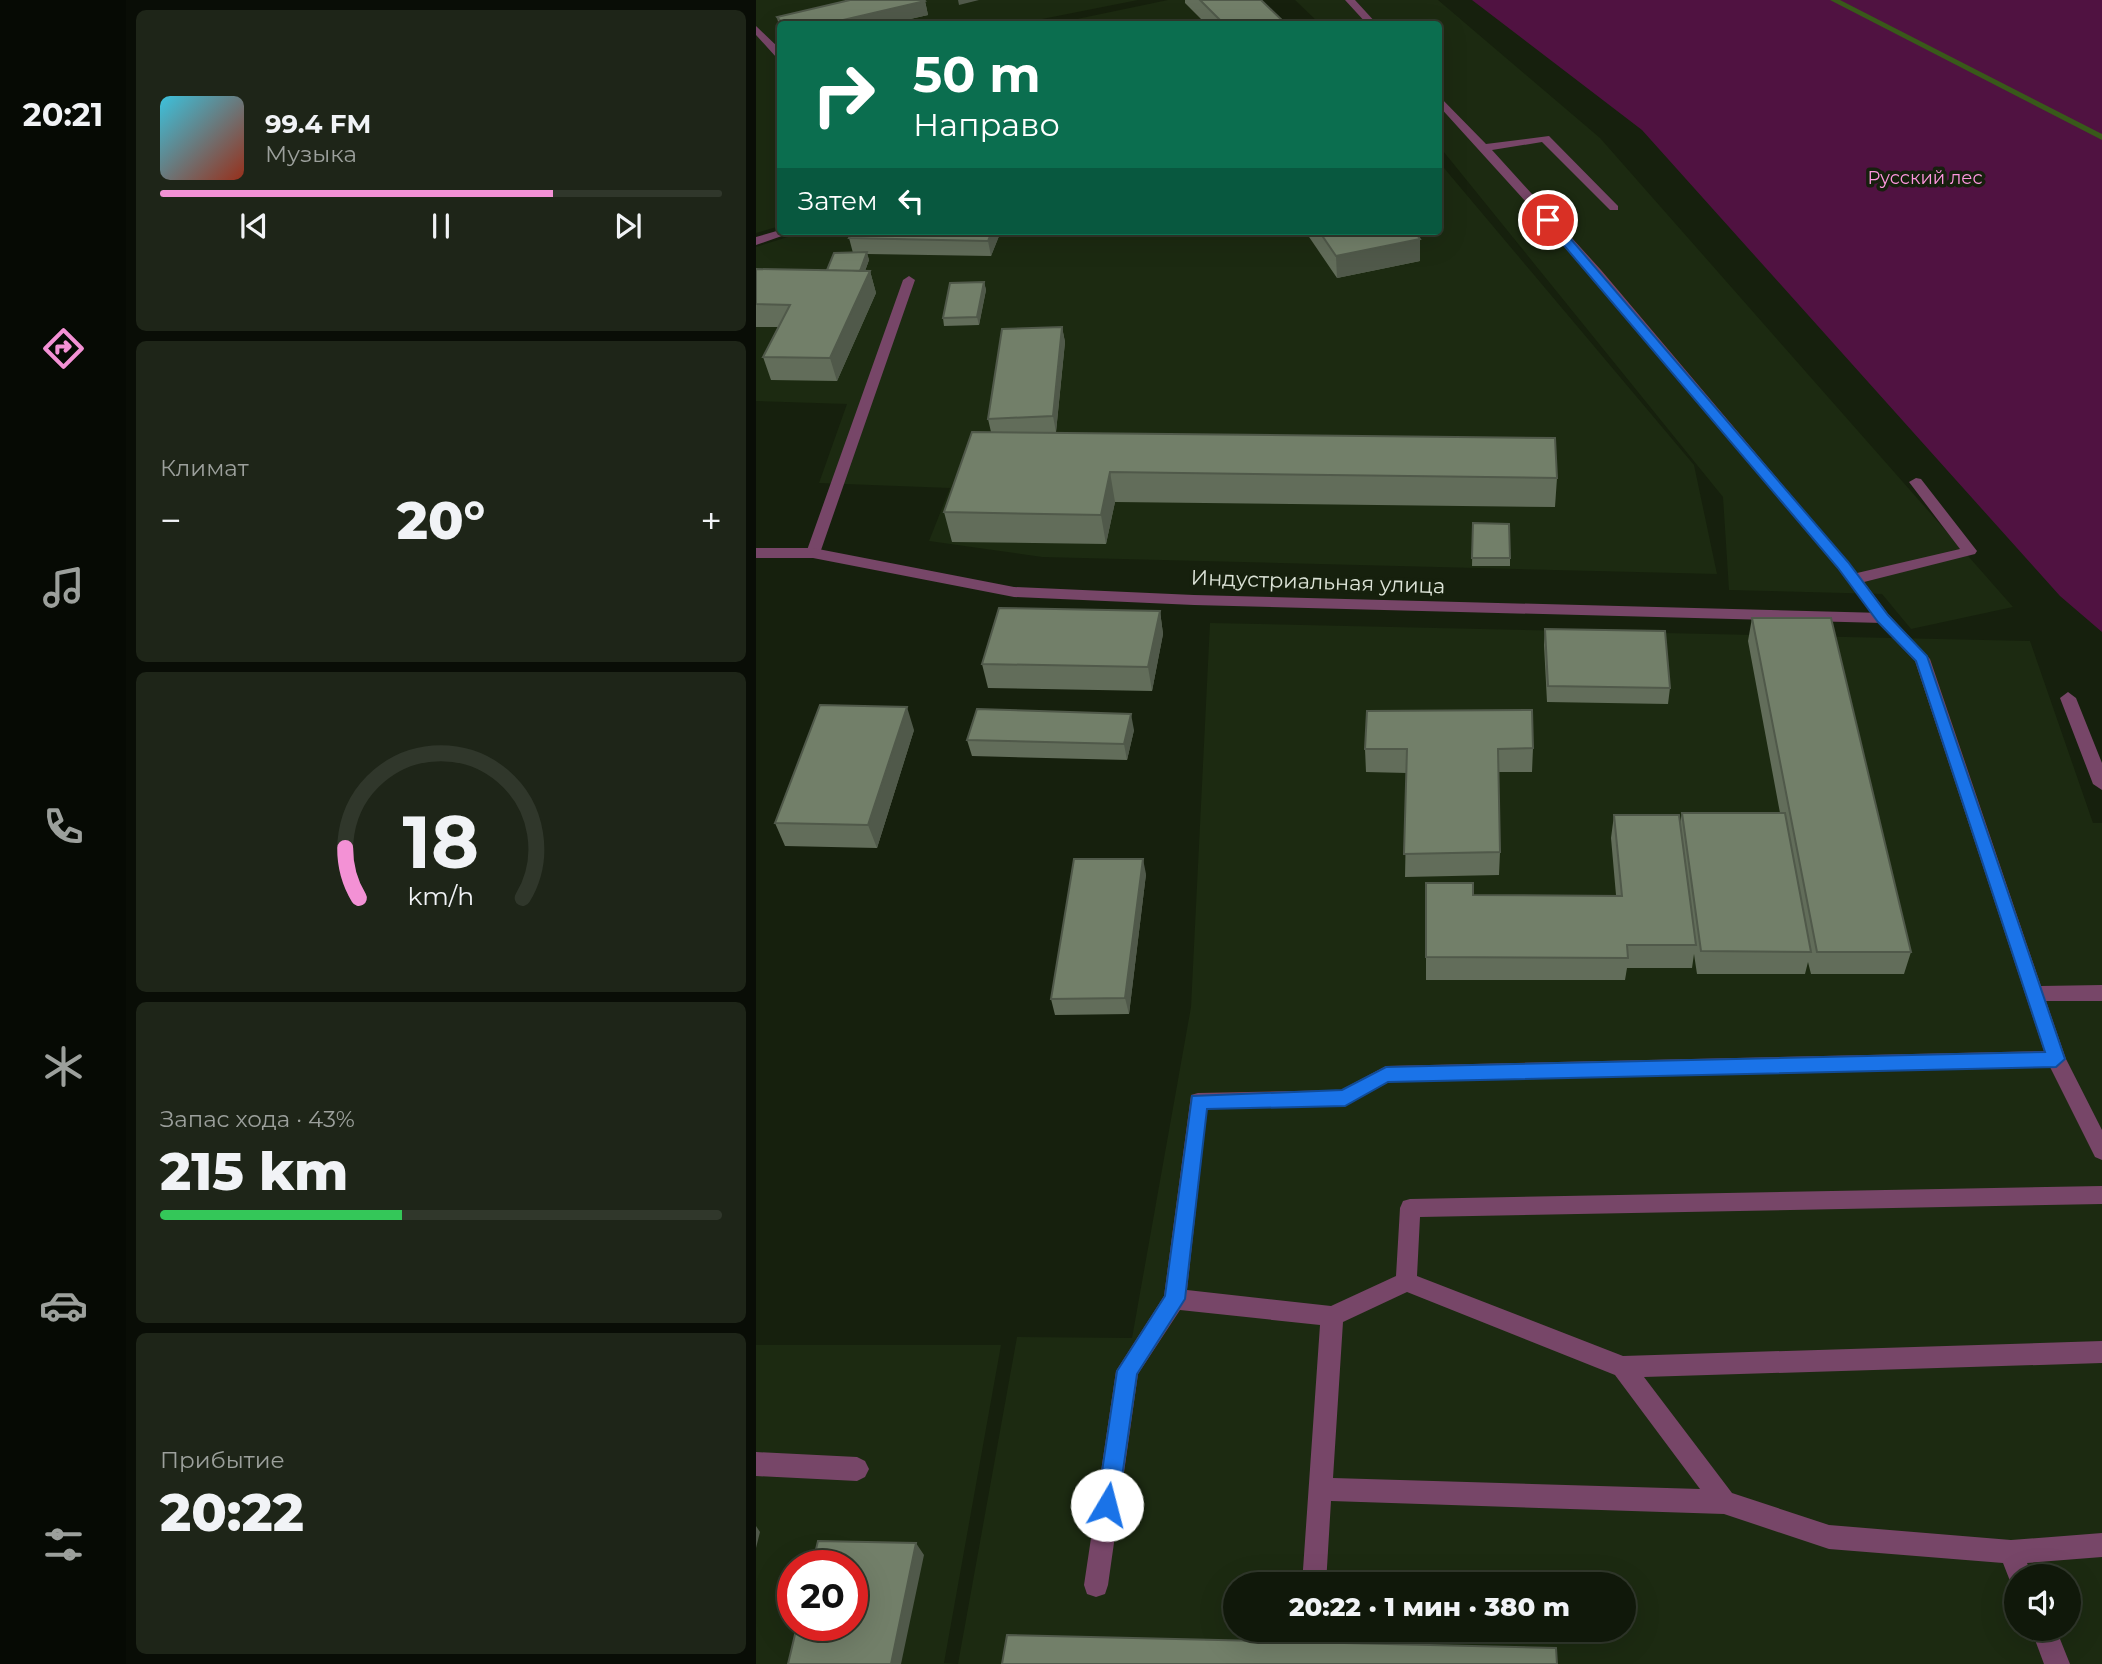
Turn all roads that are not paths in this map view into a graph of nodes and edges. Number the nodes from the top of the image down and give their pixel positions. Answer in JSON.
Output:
{"nodes":[{"id":1,"x":1350,"y":0,"type":"edge"},
{"id":2,"x":1369,"y":21,"type":"edge"},
{"id":3,"x":756,"y":29,"type":"edge"},
{"id":4,"x":777,"y":52,"type":"edge"},
{"id":5,"x":1442,"y":102,"type":"edge"},
{"id":6,"x":1484,"y":148,"type":"junction"},
{"id":7,"x":1614,"y":208,"type":"dead end"},
{"id":8,"x":777,"y":235,"type":"edge"},
{"id":9,"x":756,"y":241,"type":"edge"},
{"id":10,"x":909,"y":280,"type":"dead end"},
{"id":11,"x":1916,"y":482,"type":"dead end"},
{"id":12,"x":756,"y":553,"type":"edge"},
{"id":13,"x":813,"y":553,"type":"junction"},
{"id":14,"x":1854,"y":579,"type":"junction"},
{"id":15,"x":1883,"y":618,"type":"junction"},
{"id":16,"x":2068,"y":698,"type":"dead end"},
{"id":17,"x":2102,"y":784,"type":"edge"},
{"id":18,"x":2102,"y":993,"type":"edge"},
{"id":19,"x":2035,"y":994,"type":"junction"},
{"id":20,"x":2056,"y":1059,"type":"junction"},
{"id":21,"x":2102,"y":1151,"type":"edge"},
{"id":22,"x":2102,"y":1195,"type":"edge"},
{"id":23,"x":1406,"y":1282,"type":"junction"},
{"id":24,"x":1175,"y":1299,"type":"junction"},
{"id":25,"x":1332,"y":1316,"type":"junction"},
{"id":26,"x":2102,"y":1352,"type":"edge"},
{"id":27,"x":1623,"y":1367,"type":"junction"},
{"id":28,"x":756,"y":1464,"type":"edge"},
{"id":29,"x":857,"y":1469,"type":"dead end"},
{"id":30,"x":1321,"y":1489,"type":"junction"},
{"id":31,"x":1724,"y":1502,"type":"junction"},
{"id":32,"x":2102,"y":1545,"type":"edge"},
{"id":33,"x":2011,"y":1552,"type":"junction"},
{"id":34,"x":2016,"y":1564,"type":"edge"},
{"id":35,"x":1315,"y":1572,"type":"edge"},
{"id":36,"x":1096,"y":1585,"type":"dead end"},
{"id":37,"x":2048,"y":1641,"type":"edge"},
{"id":38,"x":2057,"y":1664,"type":"edge"}],
"edges":[{"from":1,"to":2,"type":"street"},
{"from":3,"to":4,"type":"street"},
{"from":5,"to":6,"type":"street"},
{"from":6,"to":7,"type":"street"},
{"from":6,"to":14,"type":"street"},
{"from":8,"to":9,"type":"street"},
{"from":10,"to":13,"type":"street"},
{"from":11,"to":14,"type":"street"},
{"from":12,"to":13,"type":"street","name":"Индустриальная улица"},
{"from":13,"to":15,"type":"street","name":"Индустриальная улица"},
{"from":14,"to":15,"type":"street"},
{"from":15,"to":19,"type":"street"},
{"from":16,"to":17,"type":"street"},
{"from":18,"to":19,"type":"street"},
{"from":19,"to":20,"type":"street"},
{"from":20,"to":21,"type":"street"},
{"from":20,"to":24,"type":"street"},
{"from":22,"to":23,"type":"street"},
{"from":23,"to":25,"type":"street"},
{"from":23,"to":27,"type":"street"},
{"from":24,"to":25,"type":"street"},
{"from":24,"to":36,"type":"street"},
{"from":25,"to":30,"type":"street"},
{"from":26,"to":27,"type":"street"},
{"from":27,"to":31,"type":"street"},
{"from":28,"to":29,"type":"street"},
{"from":30,"to":31,"type":"street"},
{"from":30,"to":35,"type":"street"},
{"from":31,"to":33,"type":"street"},
{"from":32,"to":33,"type":"street"},
{"from":33,"to":34,"type":"street"},
{"from":37,"to":38,"type":"street"}]}
